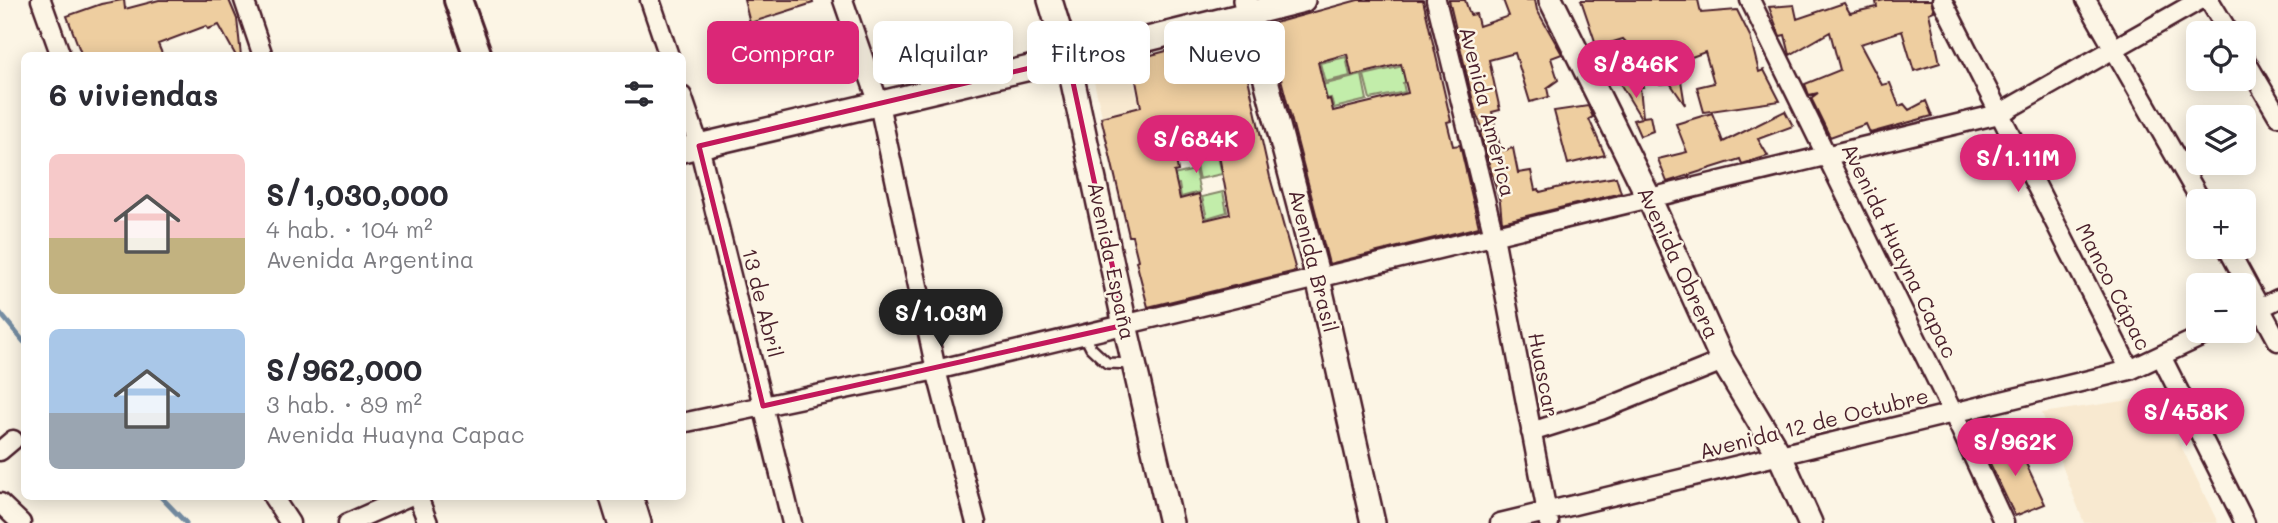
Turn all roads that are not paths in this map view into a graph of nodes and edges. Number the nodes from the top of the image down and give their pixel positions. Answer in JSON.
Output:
{"nodes":[{"id":1,"x":41,"y":0,"type":"edge"},
{"id":2,"x":244,"y":0,"type":"edge"},
{"id":3,"x":439,"y":0,"type":"edge"},
{"id":4,"x":458,"y":0,"type":"edge"},
{"id":5,"x":650,"y":0,"type":"edge"},
{"id":6,"x":843,"y":0,"type":"edge"},
{"id":7,"x":1050,"y":0,"type":"edge"},
{"id":8,"x":1303,"y":0,"type":"edge"},
{"id":9,"x":1436,"y":0,"type":"edge"},
{"id":10,"x":1551,"y":0,"type":"edge"},
{"id":11,"x":1750,"y":0,"type":"edge"},
{"id":12,"x":1941,"y":0,"type":"edge"},
{"id":13,"x":2086,"y":0,"type":"edge"},
{"id":14,"x":2200,"y":0,"type":"edge"},
{"id":15,"x":2209,"y":0,"type":"edge"},
{"id":16,"x":1247,"y":7,"type":"edge"},
{"id":17,"x":1056,"y":21,"type":"edge"},
{"id":18,"x":2222,"y":21,"type":"edge"},
{"id":19,"x":1150,"y":35,"type":"edge"},
{"id":20,"x":2114,"y":49,"type":"junction"},
{"id":21,"x":60,"y":52,"type":"edge"},
{"id":22,"x":263,"y":52,"type":"edge"},
{"id":23,"x":458,"y":52,"type":"edge"},
{"id":24,"x":477,"y":52,"type":"edge"},
{"id":25,"x":668,"y":52,"type":"edge"},
{"id":26,"x":1027,"y":69,"type":"edge"},
{"id":27,"x":2256,"y":78,"type":"edge"},
{"id":28,"x":1073,"y":84,"type":"edge"},
{"id":29,"x":878,"y":104,"type":"junction"},
{"id":30,"x":1999,"y":114,"type":"junction"},
{"id":31,"x":2278,"y":116,"type":"edge"},
{"id":32,"x":686,"y":119,"type":"edge"},
{"id":33,"x":691,"y":148,"type":"edge"},
{"id":34,"x":1826,"y":155,"type":"junction"},
{"id":35,"x":2194,"y":189,"type":"edge"},
{"id":36,"x":1649,"y":198,"type":"junction"},
{"id":37,"x":1494,"y":236,"type":"junction"},
{"id":38,"x":2234,"y":259,"type":"edge"},
{"id":39,"x":1318,"y":278,"type":"junction"},
{"id":40,"x":2278,"y":299,"type":"edge"},
{"id":41,"x":2262,"y":307,"type":"junction"},
{"id":42,"x":2256,"y":310,"type":"edge"},
{"id":43,"x":1125,"y":325,"type":"junction"},
{"id":44,"x":1084,"y":334,"type":"junction"},
{"id":45,"x":2278,"y":341,"type":"edge"},
{"id":46,"x":2188,"y":343,"type":"edge"},
{"id":47,"x":2161,"y":356,"type":"junction"},
{"id":48,"x":1723,"y":361,"type":"junction"},
{"id":49,"x":1134,"y":363,"type":"junction"},
{"id":50,"x":936,"y":370,"type":"junction"},
{"id":51,"x":2130,"y":370,"type":"junction"},
{"id":52,"x":764,"y":406,"type":"junction"},
{"id":53,"x":1953,"y":413,"type":"junction"},
{"id":54,"x":686,"y":422,"type":"edge"},
{"id":55,"x":1531,"y":432,"type":"junction"},
{"id":56,"x":1780,"y":456,"type":"junction"},
{"id":57,"x":275,"y":500,"type":"edge"},
{"id":58,"x":400,"y":500,"type":"edge"},
{"id":59,"x":419,"y":500,"type":"edge"},
{"id":60,"x":612,"y":500,"type":"edge"},
{"id":61,"x":632,"y":500,"type":"edge"},
{"id":62,"x":0,"y":503,"type":"edge"},
{"id":63,"x":1547,"y":518,"type":"edge"},
{"id":64,"x":21,"y":523,"type":"edge"},
{"id":65,"x":290,"y":523,"type":"edge"},
{"id":66,"x":348,"y":523,"type":"edge"},
{"id":67,"x":428,"y":523,"type":"edge"},
{"id":68,"x":620,"y":523,"type":"edge"},
{"id":69,"x":639,"y":523,"type":"edge"},
{"id":70,"x":792,"y":523,"type":"edge"},
{"id":71,"x":976,"y":523,"type":"edge"},
{"id":72,"x":1171,"y":523,"type":"edge"},
{"id":73,"x":1373,"y":523,"type":"edge"},
{"id":74,"x":1500,"y":523,"type":"edge"},
{"id":75,"x":1809,"y":523,"type":"edge"},
{"id":76,"x":2004,"y":523,"type":"edge"},
{"id":77,"x":2245,"y":523,"type":"edge"}],
"edges":[{"from":1,"to":21,"type":"street"},
{"from":2,"to":22,"type":"street"},
{"from":3,"to":23,"type":"main road"},
{"from":4,"to":24,"type":"main road"},
{"from":5,"to":25,"type":"street"},
{"from":6,"to":29,"type":"street"},
{"from":7,"to":17,"type":"street","name":"Avenida España"},
{"from":8,"to":16,"type":"street"},
{"from":9,"to":37,"type":"street","name":"Avenida América"},
{"from":10,"to":36,"type":"street","name":"Avenida Obrera"},
{"from":11,"to":34,"type":"street","name":"Avenida Huayna Capac"},
{"from":12,"to":30,"type":"street","name":"Manco Cápac"},
{"from":13,"to":20,"type":"street"},
{"from":14,"to":20,"type":"street"},
{"from":15,"to":18,"type":"street"},
{"from":16,"to":19,"type":"street"},
{"from":16,"to":39,"type":"street","name":"Avenida Brasil"},
{"from":20,"to":30,"type":"street"},
{"from":20,"to":35,"type":"street"},
{"from":26,"to":29,"type":"street"},
{"from":27,"to":31,"type":"street"},
{"from":28,"to":43,"type":"street","name":"Avenida España"},
{"from":29,"to":33,"type":"street"},
{"from":29,"to":50,"type":"street"},
{"from":30,"to":34,"type":"street"},
{"from":30,"to":51,"type":"street","name":"Manco Cápac"},
{"from":32,"to":33,"type":"street","name":"13 de Abril"},
{"from":33,"to":52,"type":"street","name":"13 de Abril"},
{"from":34,"to":36,"type":"street"},
{"from":34,"to":53,"type":"street","name":"Avenida Huayna Capac"},
{"from":36,"to":37,"type":"street"},
{"from":36,"to":48,"type":"street","name":"Avenida Obrera"},
{"from":37,"to":39,"type":"street"},
{"from":37,"to":55,"type":"street","name":"Huascar"},
{"from":38,"to":41,"type":"street"},
{"from":39,"to":43,"type":"street"},
{"from":39,"to":73,"type":"street","name":"Avenida Brasil"},
{"from":40,"to":41,"type":"street"},
{"from":41,"to":42,"type":"street"},
{"from":41,"to":45,"type":"street"},
{"from":43,"to":44,"type":"street"},
{"from":43,"to":49,"type":"street","name":"Avenida España"},
{"from":44,"to":49,"type":"lane"},
{"from":44,"to":50,"type":"street"},
{"from":46,"to":47,"type":"street","name":"Avenida 12 de Octubre"},
{"from":47,"to":51,"type":"street","name":"Avenida 12 de Octubre"},
{"from":47,"to":77,"type":"street","name":"Manco Cápac"},
{"from":48,"to":55,"type":"street"},
{"from":48,"to":56,"type":"street","name":"Avenida Obrera"},
{"from":49,"to":72,"type":"street","name":"Avenida España"},
{"from":50,"to":52,"type":"street"},
{"from":50,"to":71,"type":"street"},
{"from":51,"to":53,"type":"street","name":"Avenida 12 de Octubre"},
{"from":52,"to":54,"type":"street"},
{"from":52,"to":70,"type":"street","name":"13 de Abril"},
{"from":53,"to":56,"type":"street","name":"Avenida 12 de Octubre"},
{"from":53,"to":76,"type":"street","name":"Avenida Huayna Capac"},
{"from":55,"to":63,"type":"street","name":"Huascar"},
{"from":56,"to":63,"type":"street","name":"Avenida 12 de Octubre"},
{"from":56,"to":75,"type":"street","name":"Avenida Obrera"},
{"from":57,"to":65,"type":"street"},
{"from":58,"to":66,"type":"street"},
{"from":59,"to":67,"type":"street"},
{"from":60,"to":68,"type":"street"},
{"from":61,"to":69,"type":"street"},
{"from":62,"to":64,"type":"street"},
{"from":63,"to":74,"type":"street","name":"Avenida 12 de Octubre"}]}
